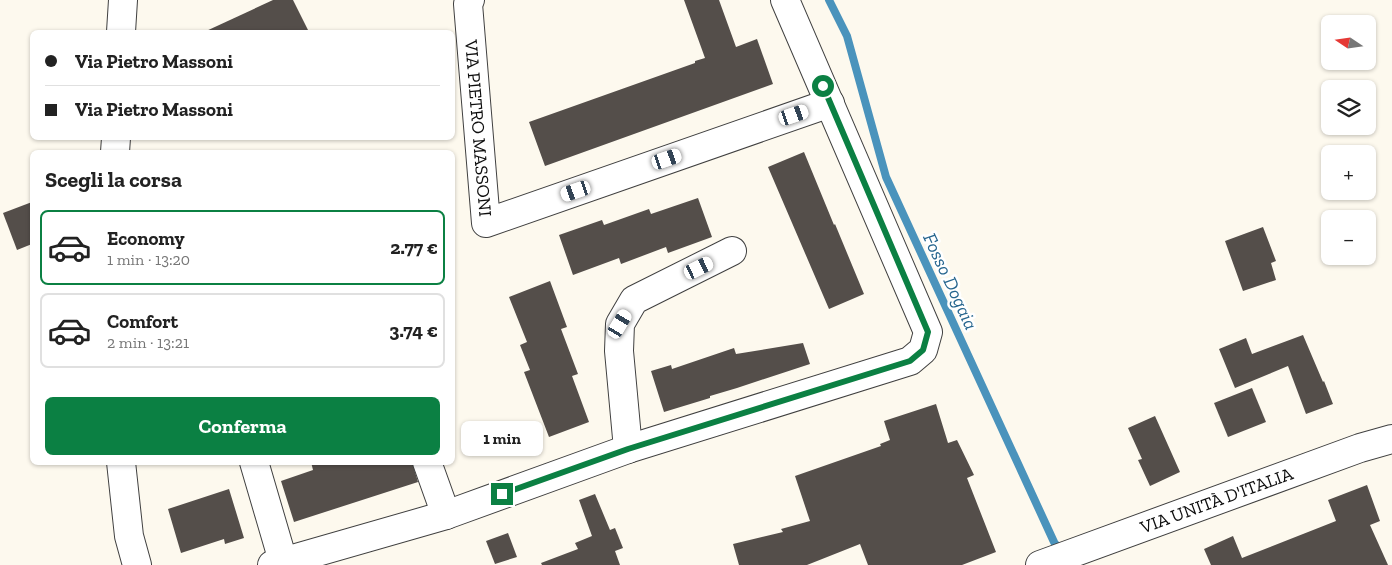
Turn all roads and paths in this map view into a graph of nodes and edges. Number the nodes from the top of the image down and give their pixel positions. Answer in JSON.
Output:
{"nodes":[{"id":1,"x":123,"y":0,"type":"edge"},
{"id":2,"x":470,"y":0,"type":"edge"},
{"id":3,"x":785,"y":0,"type":"edge"},
{"id":4,"x":121,"y":30,"type":"edge"},
{"id":5,"x":830,"y":102,"type":"junction"},
{"id":6,"x":732,"y":252,"type":"dead end"},
{"id":7,"x":1392,"y":439,"type":"edge"},
{"id":8,"x":628,"y":449,"type":"junction"},
{"id":9,"x":120,"y":465,"type":"edge"},
{"id":10,"x":255,"y":465,"type":"edge"},
{"id":11,"x":428,"y":465,"type":"edge"},
{"id":12,"x":446,"y":515,"type":"junction"},
{"id":13,"x":278,"y":563,"type":"edge"},
{"id":14,"x":137,"y":565,"type":"edge"},
{"id":15,"x":1040,"y":565,"type":"edge"}],
"edges":[{"from":1,"to":4,"type":"street"},
{"from":2,"to":5,"type":"street","name":"VIA PIETRO MASSONI"},
{"from":3,"to":5,"type":"street"},
{"from":5,"to":8,"type":"street"},
{"from":6,"to":8,"type":"street"},
{"from":7,"to":15,"type":"street","name":"VIA UNITÀ D'ITALIA"},
{"from":8,"to":12,"type":"street"},
{"from":9,"to":14,"type":"street"},
{"from":10,"to":13,"type":"street"},
{"from":11,"to":12,"type":"street"},
{"from":12,"to":13,"type":"street"}]}
